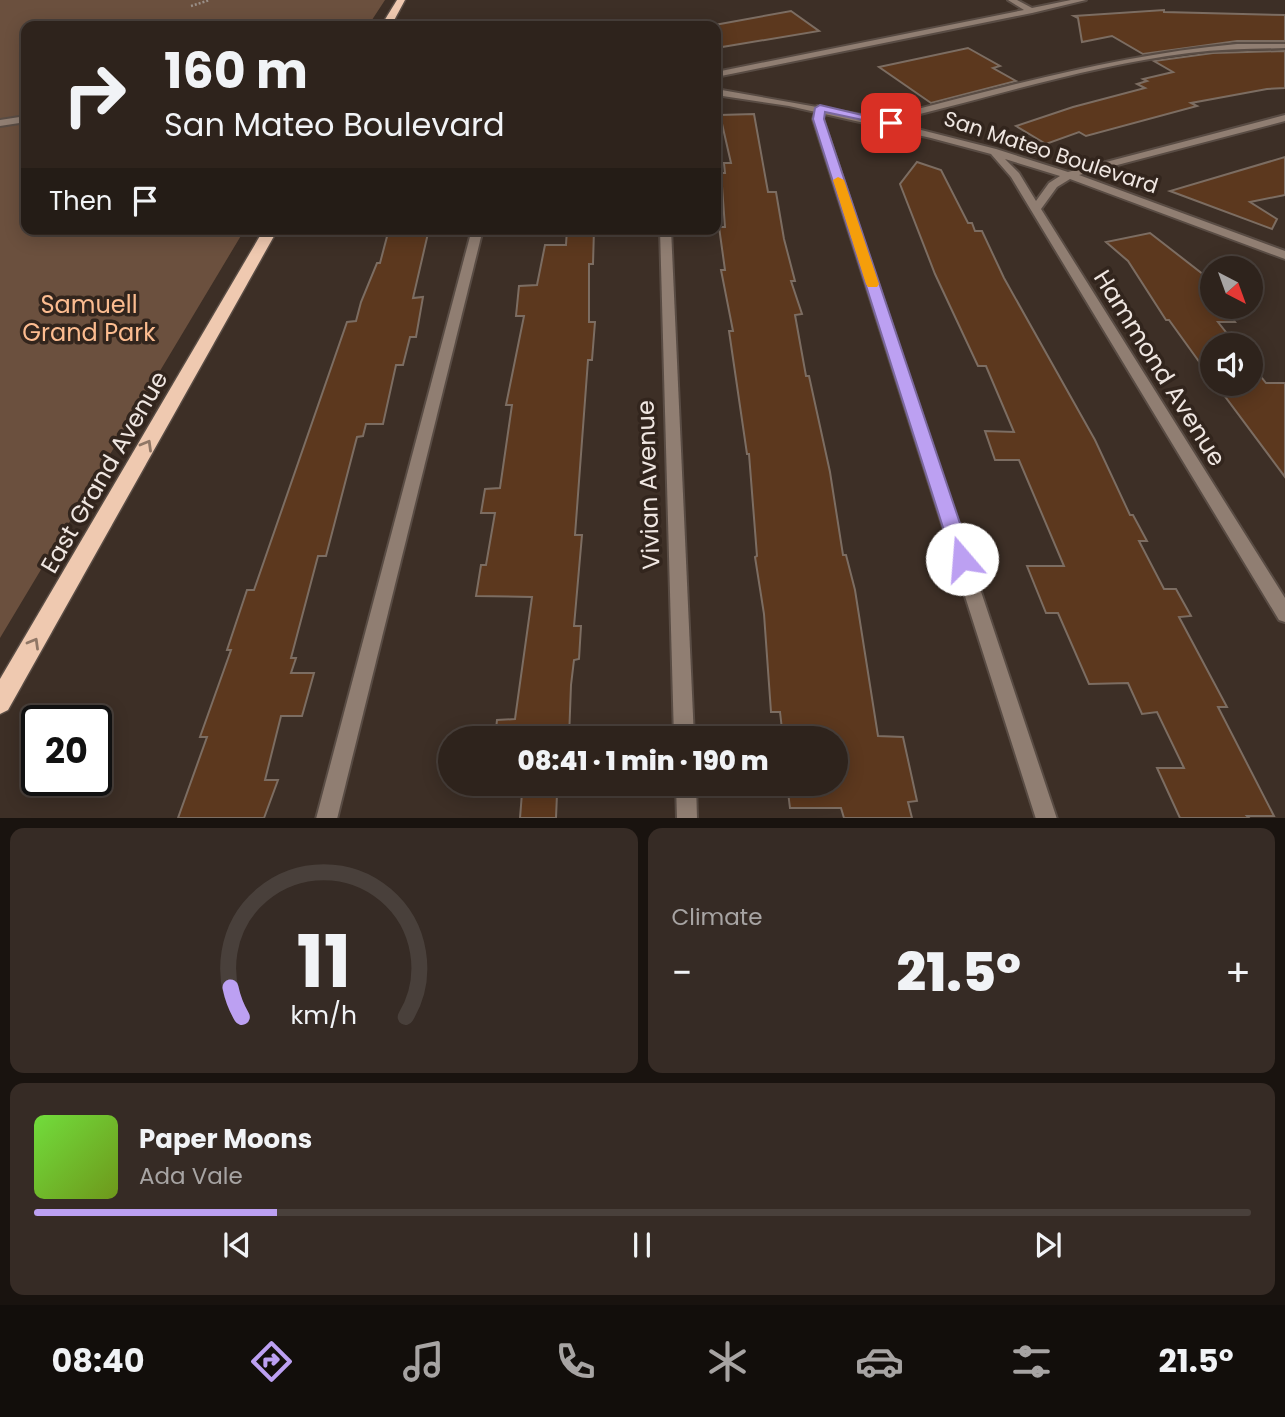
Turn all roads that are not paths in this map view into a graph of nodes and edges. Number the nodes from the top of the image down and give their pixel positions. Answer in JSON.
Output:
{"nodes":[{"id":1,"x":401,"y":0,"type":"edge"},
{"id":2,"x":1012,"y":0,"type":"edge"},
{"id":3,"x":1082,"y":0,"type":"edge"},
{"id":4,"x":1032,"y":11,"type":"junction"},
{"id":5,"x":389,"y":21,"type":"edge"},
{"id":6,"x":1285,"y":46,"type":"edge"},
{"id":7,"x":747,"y":69,"type":"junction"},
{"id":8,"x":721,"y":74,"type":"edge"},
{"id":9,"x":721,"y":93,"type":"edge"},
{"id":10,"x":745,"y":96,"type":"junction"},
{"id":11,"x":820,"y":108,"type":"junction"},
{"id":12,"x":1285,"y":118,"type":"edge"},
{"id":13,"x":21,"y":120,"type":"edge"},
{"id":14,"x":0,"y":123,"type":"edge"},
{"id":15,"x":891,"y":123,"type":"junction"},
{"id":16,"x":992,"y":150,"type":"junction"},
{"id":17,"x":1069,"y":175,"type":"junction"},
{"id":18,"x":1035,"y":210,"type":"junction"},
{"id":19,"x":268,"y":235,"type":"edge"},
{"id":20,"x":476,"y":235,"type":"edge"},
{"id":21,"x":665,"y":235,"type":"edge"},
{"id":22,"x":1284,"y":253,"type":"edge"},
{"id":23,"x":1285,"y":614,"type":"edge"},
{"id":24,"x":0,"y":702,"type":"edge"},
{"id":25,"x":684,"y":726,"type":"edge"},
{"id":26,"x":686,"y":796,"type":"edge"},
{"id":27,"x":326,"y":818,"type":"edge"},
{"id":28,"x":687,"y":818,"type":"edge"},
{"id":29,"x":1047,"y":818,"type":"edge"}],
"edges":[{"from":1,"to":5,"type":"main road"},
{"from":2,"to":4,"type":"street"},
{"from":3,"to":4,"type":"street"},
{"from":4,"to":7,"type":"street"},
{"from":6,"to":15,"type":"street"},
{"from":7,"to":8,"type":"street"},
{"from":7,"to":10,"type":"street"},
{"from":9,"to":10,"type":"street","name":"San Mateo Boulevard"},
{"from":10,"to":11,"type":"street","name":"San Mateo Boulevard"},
{"from":11,"to":15,"type":"street","name":"San Mateo Boulevard"},
{"from":11,"to":29,"type":"street"},
{"from":12,"to":17,"type":"street"},
{"from":13,"to":14,"type":"street"},
{"from":15,"to":16,"type":"street","name":"San Mateo Boulevard"},
{"from":16,"to":17,"type":"street","name":"San Mateo Boulevard"},
{"from":16,"to":18,"type":"street","name":"Hammond Avenue"},
{"from":17,"to":18,"type":"street"},
{"from":17,"to":22,"type":"street","name":"San Mateo Boulevard"},
{"from":18,"to":23,"type":"street","name":"Hammond Avenue"},
{"from":24,"to":19,"type":"main road","name":"East Grand Avenue","one_way":true},
{"from":20,"to":27,"type":"street"},
{"from":21,"to":25,"type":"street","name":"Vivian Avenue"},
{"from":26,"to":28,"type":"street"}]}
